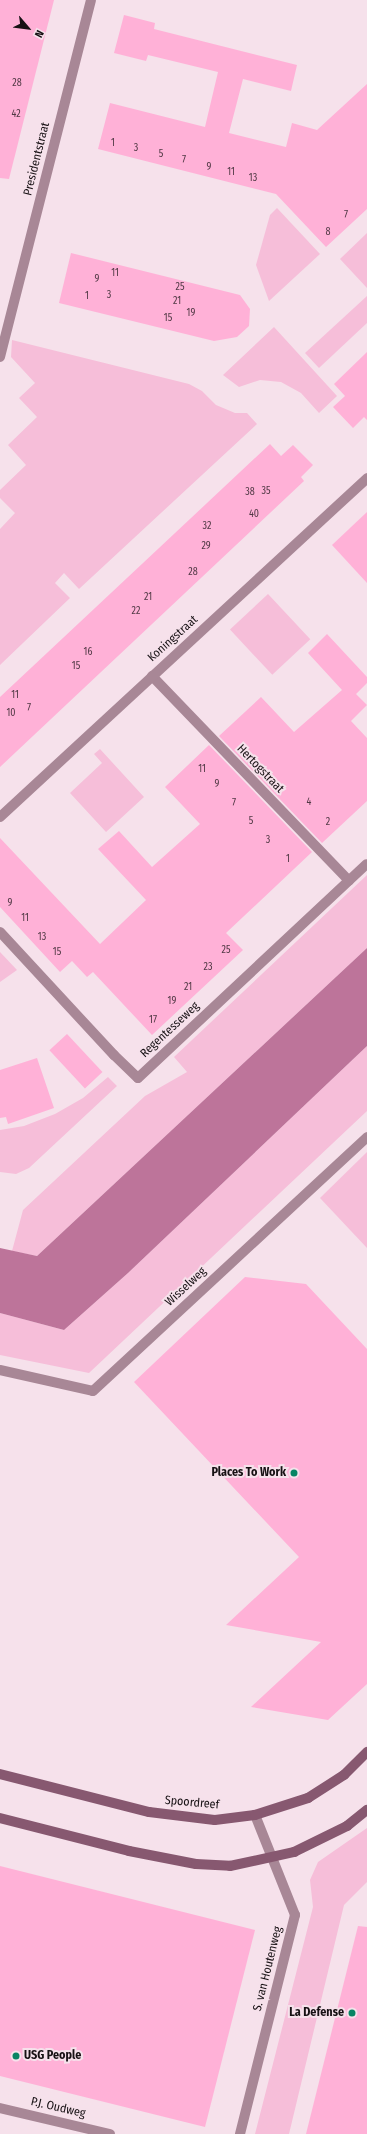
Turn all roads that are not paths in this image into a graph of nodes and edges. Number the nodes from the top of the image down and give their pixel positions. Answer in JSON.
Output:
{"nodes":[{"id":1,"x":91,"y":0,"type":"edge"},
{"id":2,"x":0,"y":357,"type":"edge"},
{"id":3,"x":366,"y":480,"type":"edge"},
{"id":4,"x":152,"y":676,"type":"junction"},
{"id":5,"x":0,"y":817,"type":"edge"},
{"id":6,"x":367,"y":864,"type":"edge"},
{"id":7,"x":349,"y":881,"type":"junction"},
{"id":8,"x":0,"y":932,"type":"edge"},
{"id":9,"x":367,"y":1137,"type":"edge"},
{"id":10,"x":0,"y":1370,"type":"edge"},
{"id":11,"x":367,"y":1752,"type":"edge"},
{"id":12,"x":0,"y":1774,"type":"edge"},
{"id":13,"x":367,"y":1810,"type":"edge"},
{"id":14,"x":255,"y":1815,"type":"junction"},
{"id":15,"x":0,"y":1818,"type":"edge"},
{"id":16,"x":272,"y":1858,"type":"junction"},
{"id":17,"x":0,"y":2108,"type":"edge"},
{"id":18,"x":110,"y":2134,"type":"edge"},
{"id":19,"x":240,"y":2134,"type":"edge"}],
"edges":[{"from":1,"to":2,"type":"street","name":"Presidentstraat"},
{"from":3,"to":4,"type":"street","name":"Koningstraat"},
{"from":4,"to":5,"type":"street","name":"Koningstraat"},
{"from":4,"to":7,"type":"street","name":"Hertogstraat"},
{"from":6,"to":7,"type":"street","name":"Regentesseweg"},
{"from":7,"to":8,"type":"street","name":"Regentesseweg"},
{"from":9,"to":10,"type":"street","name":"Wisselweg"},
{"from":11,"to":14,"type":"main road","name":"Spoordreef"},
{"from":12,"to":14,"type":"main road","name":"Spoordreef"},
{"from":13,"to":16,"type":"main road"},
{"from":14,"to":16,"type":"street","name":"S. van Houtenweg"},
{"from":15,"to":16,"type":"main road"},
{"from":16,"to":19,"type":"street","name":"S. van Houtenweg"},
{"from":17,"to":18,"type":"street","name":"P.J. Oudweg"}]}
